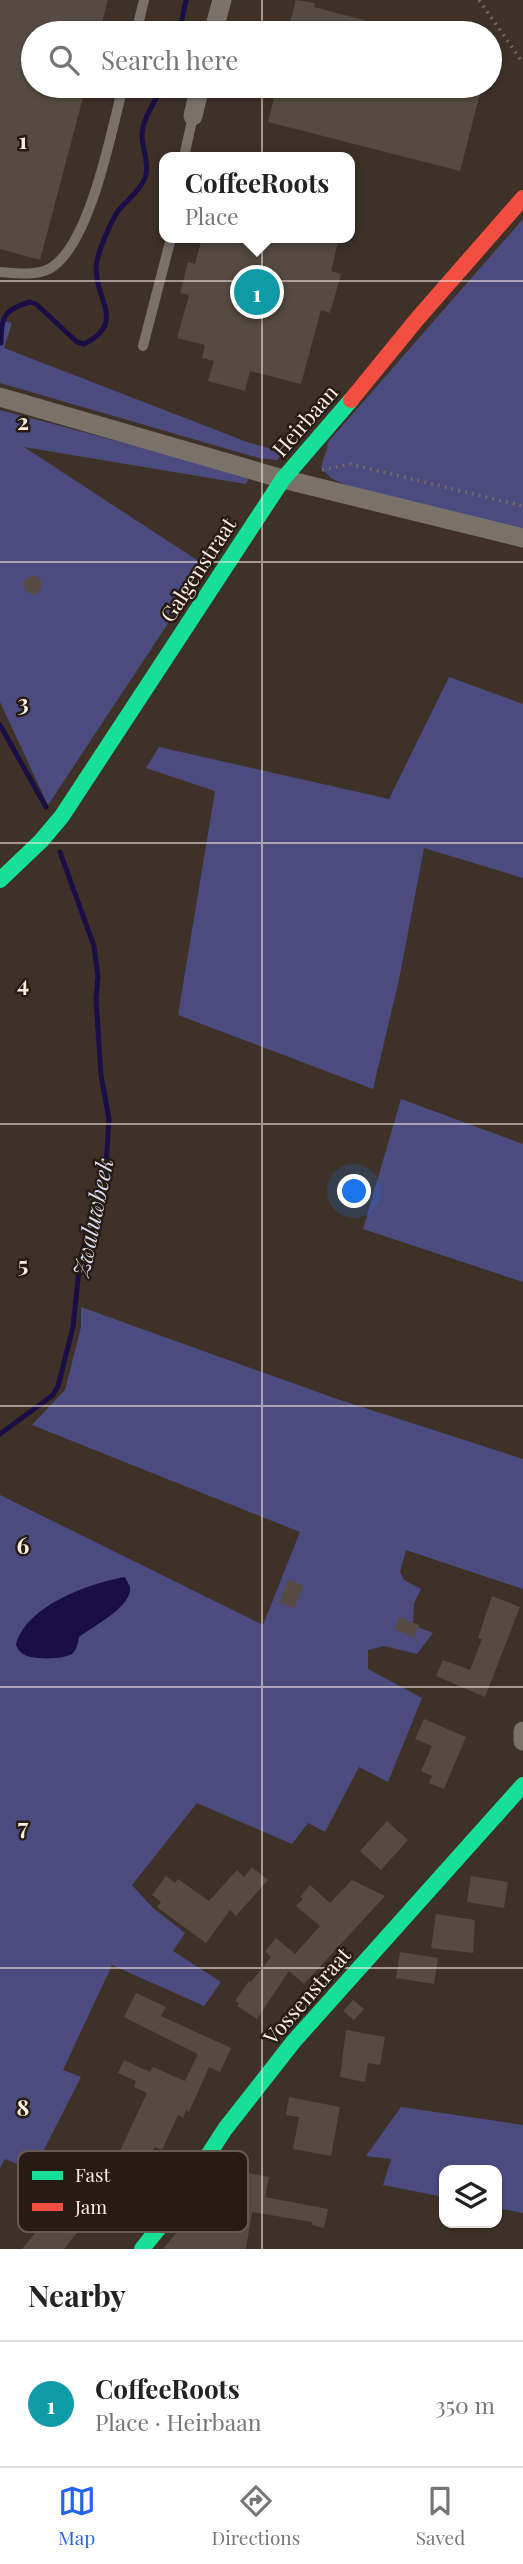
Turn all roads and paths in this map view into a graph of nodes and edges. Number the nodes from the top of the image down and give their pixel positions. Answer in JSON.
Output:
{"nodes":[{"id":1,"x":145,"y":0,"type":"edge"},
{"id":2,"x":222,"y":0,"type":"edge"},
{"id":3,"x":479,"y":0,"type":"edge"},
{"id":4,"x":139,"y":21,"type":"edge"},
{"id":5,"x":217,"y":21,"type":"edge"},
{"id":6,"x":494,"y":21,"type":"edge"},
{"id":7,"x":502,"y":33,"type":"edge"},
{"id":8,"x":523,"y":63,"type":"edge"},
{"id":9,"x":120,"y":98,"type":"edge"},
{"id":10,"x":197,"y":98,"type":"edge"},
{"id":11,"x":192,"y":116,"type":"joint"},
{"id":12,"x":185,"y":152,"type":"edge"},
{"id":13,"x":523,"y":198,"type":"edge"},
{"id":14,"x":170,"y":243,"type":"edge"},
{"id":15,"x":0,"y":272,"type":"edge"},
{"id":16,"x":143,"y":346,"type":"dead end"},
{"id":17,"x":0,"y":397,"type":"edge"},
{"id":18,"x":283,"y":479,"type":"junction"},
{"id":19,"x":523,"y":506,"type":"edge"},
{"id":20,"x":523,"y":538,"type":"edge"},
{"id":21,"x":0,"y":880,"type":"edge"},
{"id":22,"x":523,"y":1731,"type":"edge"},
{"id":23,"x":523,"y":1741,"type":"edge"},
{"id":24,"x":523,"y":1785,"type":"edge"},
{"id":25,"x":211,"y":2151,"type":"edge"},
{"id":26,"x":156,"y":2232,"type":"edge"},
{"id":27,"x":142,"y":2249,"type":"edge"}],
"edges":[{"from":1,"to":4,"type":"lane"},
{"from":2,"to":5,"type":"street"},
{"from":3,"to":6,"type":"path"},
{"from":7,"to":8,"type":"path"},
{"from":9,"to":15,"type":"lane"},
{"from":10,"to":11,"type":"street"},
{"from":11,"to":12,"type":"lane"},
{"from":13,"to":18,"type":"street","name":"Heirbaan"},
{"from":14,"to":16,"type":"lane"},
{"from":17,"to":18,"type":"street","name":"Heirbaan"},
{"from":18,"to":19,"type":"path"},
{"from":18,"to":20,"type":"street"},
{"from":18,"to":21,"type":"street","name":"Galgenstraat"},
{"from":22,"to":23,"type":"street"},
{"from":24,"to":25,"type":"street","name":"Vossenstraat"},
{"from":26,"to":27,"type":"street","name":"Vossenstraat"}]}
